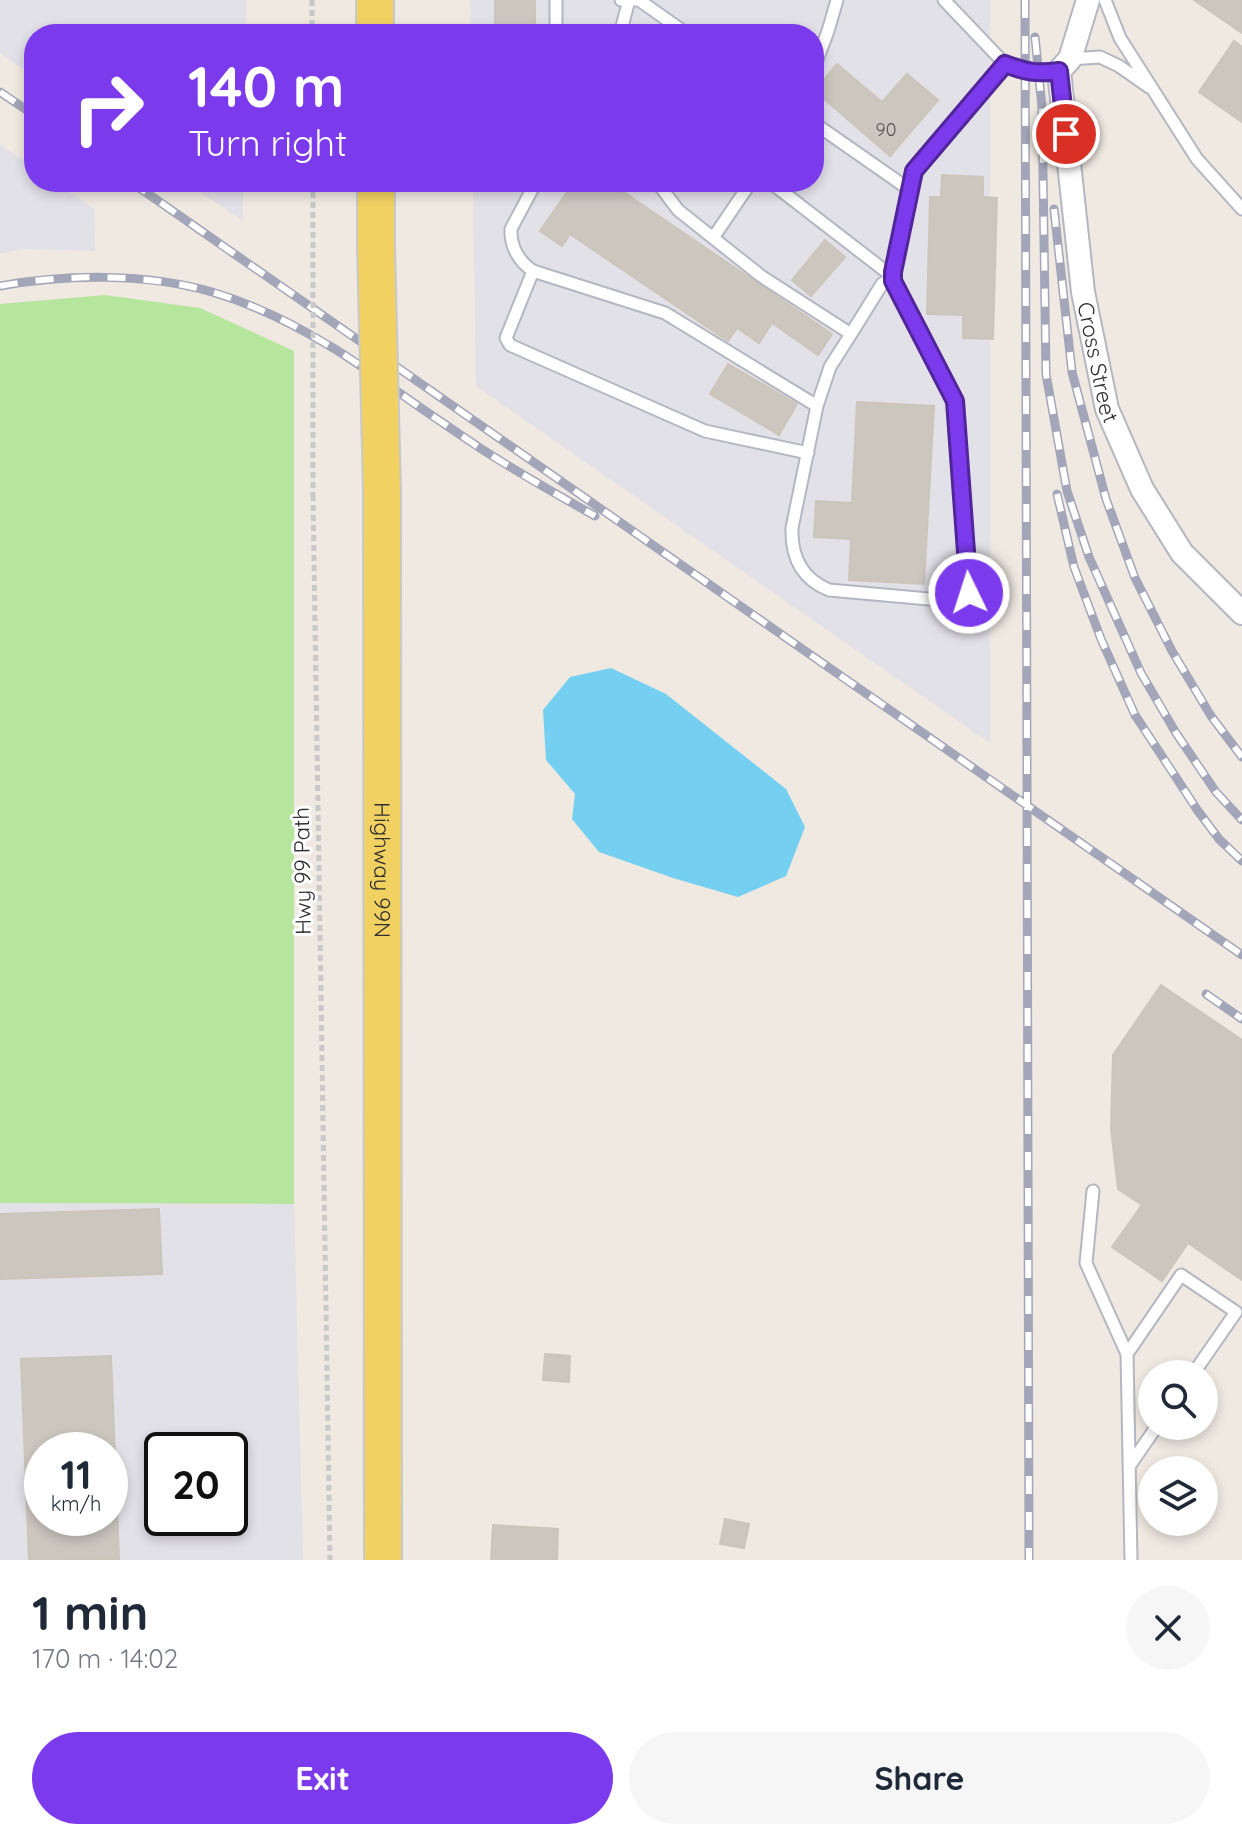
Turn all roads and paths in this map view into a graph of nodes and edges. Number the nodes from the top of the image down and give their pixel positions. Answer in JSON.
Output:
{"nodes":[{"id":1,"x":312,"y":0,"type":"edge"},
{"id":2,"x":375,"y":0,"type":"edge"},
{"id":3,"x":556,"y":0,"type":"edge"},
{"id":4,"x":621,"y":0,"type":"edge"},
{"id":5,"x":629,"y":0,"type":"edge"},
{"id":6,"x":837,"y":0,"type":"edge"},
{"id":7,"x":944,"y":0,"type":"edge"},
{"id":8,"x":960,"y":0,"type":"edge"},
{"id":9,"x":1088,"y":0,"type":"edge"},
{"id":10,"x":1105,"y":0,"type":"edge"},
{"id":11,"x":960,"y":17,"type":"junction"},
{"id":12,"x":312,"y":24,"type":"edge"},
{"id":13,"x":375,"y":24,"type":"edge"},
{"id":14,"x":556,"y":24,"type":"edge"},
{"id":15,"x":623,"y":24,"type":"edge"},
{"id":16,"x":673,"y":24,"type":"edge"},
{"id":17,"x":824,"y":42,"type":"edge"},
{"id":18,"x":1005,"y":64,"type":"junction"},
{"id":19,"x":1065,"y":65,"type":"junction"},
{"id":20,"x":1155,"y":92,"type":"junction"},
{"id":21,"x":824,"y":130,"type":"edge"},
{"id":22,"x":910,"y":190,"type":"junction"},
{"id":23,"x":313,"y":192,"type":"edge"},
{"id":24,"x":376,"y":192,"type":"edge"},
{"id":25,"x":531,"y":192,"type":"edge"},
{"id":26,"x":664,"y":192,"type":"edge"},
{"id":27,"x":744,"y":192,"type":"edge"},
{"id":28,"x":783,"y":192,"type":"edge"},
{"id":29,"x":1242,"y":209,"type":"edge"},
{"id":30,"x":713,"y":238,"type":"junction"},
{"id":31,"x":533,"y":271,"type":"junction"},
{"id":32,"x":893,"y":277,"type":"junction"},
{"id":33,"x":851,"y":334,"type":"junction"},
{"id":34,"x":817,"y":406,"type":"junction"},
{"id":35,"x":808,"y":453,"type":"junction"},
{"id":36,"x":1242,"y":613,"type":"edge"},
{"id":37,"x":1093,"y":1191,"type":"dead end"},
{"id":38,"x":1127,"y":1354,"type":"junction"},
{"id":39,"x":1203,"y":1360,"type":"edge"},
{"id":40,"x":1147,"y":1440,"type":"edge"},
{"id":41,"x":1129,"y":1466,"type":"junction"},
{"id":42,"x":330,"y":1560,"type":"edge"},
{"id":43,"x":383,"y":1560,"type":"edge"},
{"id":44,"x":1131,"y":1560,"type":"edge"}],
"edges":[{"from":1,"to":12,"type":"path"},
{"from":2,"to":13,"type":"main road"},
{"from":3,"to":14,"type":"lane"},
{"from":4,"to":5,"type":"lane"},
{"from":5,"to":15,"type":"lane"},
{"from":5,"to":16,"type":"lane"},
{"from":6,"to":17,"type":"lane"},
{"from":7,"to":11,"type":"lane"},
{"from":8,"to":11,"type":"lane"},
{"from":9,"to":19,"type":"street"},
{"from":10,"to":20,"type":"lane"},
{"from":11,"to":18,"type":"lane"},
{"from":18,"to":19,"type":"lane"},
{"from":18,"to":22,"type":"lane"},
{"from":19,"to":20,"type":"lane"},
{"from":19,"to":36,"type":"street","name":"Cross Street"},
{"from":20,"to":29,"type":"lane"},
{"from":21,"to":22,"type":"lane"},
{"from":22,"to":32,"type":"lane"},
{"from":23,"to":42,"type":"path","name":"Hwy 99 Path","bridge":true},
{"from":24,"to":43,"type":"main road","name":"Highway 99N","bridge":true},
{"from":25,"to":31,"type":"lane"},
{"from":26,"to":30,"type":"lane"},
{"from":27,"to":30,"type":"lane"},
{"from":28,"to":32,"type":"lane"},
{"from":30,"to":33,"type":"lane"},
{"from":31,"to":34,"type":"lane"},
{"from":31,"to":35,"type":"lane"},
{"from":32,"to":33,"type":"lane"},
{"from":32,"to":35,"type":"lane"},
{"from":33,"to":34,"type":"lane"},
{"from":34,"to":35,"type":"lane"},
{"from":37,"to":38,"type":"lane"},
{"from":38,"to":39,"type":"lane"},
{"from":38,"to":41,"type":"lane"},
{"from":40,"to":41,"type":"lane"},
{"from":41,"to":44,"type":"lane"}]}
